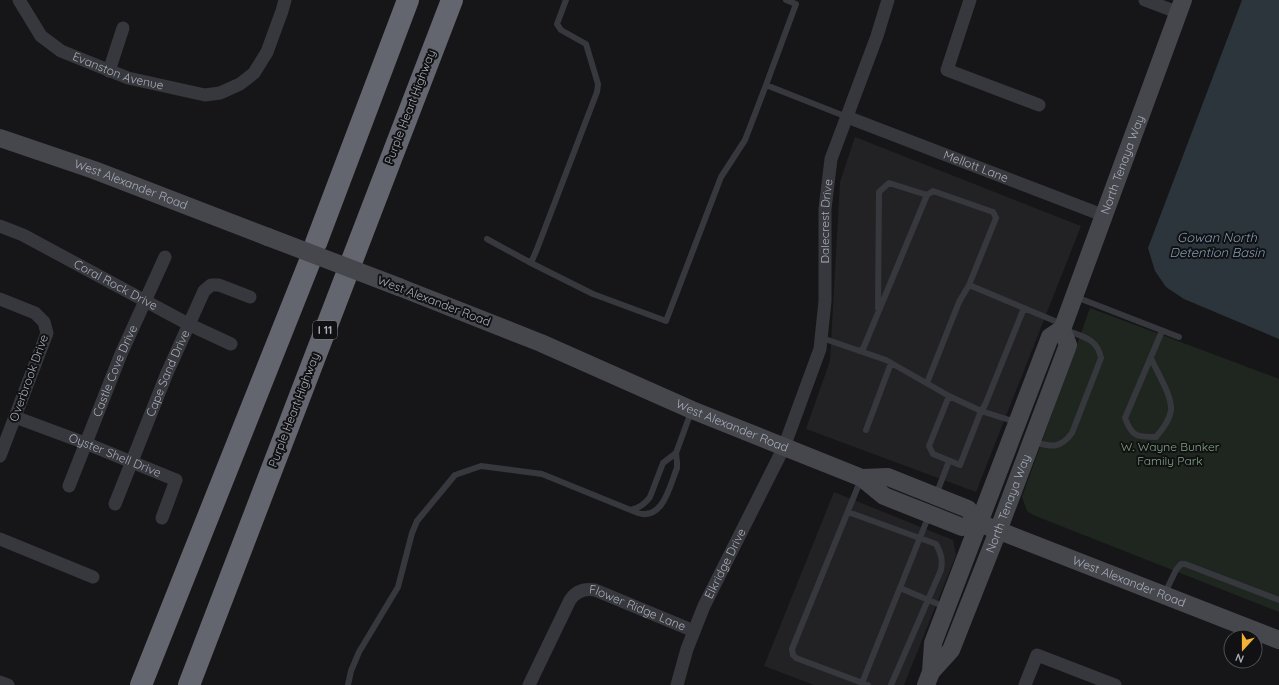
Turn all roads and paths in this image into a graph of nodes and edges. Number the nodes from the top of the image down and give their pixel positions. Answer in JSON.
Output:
{"nodes":[{"id":1,"x":20,"y":0,"type":"edge"},
{"id":2,"x":285,"y":0,"type":"edge"},
{"id":3,"x":408,"y":0,"type":"edge"},
{"id":4,"x":452,"y":0,"type":"edge"},
{"id":5,"x":566,"y":0,"type":"edge"},
{"id":6,"x":786,"y":0,"type":"edge"},
{"id":7,"x":888,"y":0,"type":"edge"},
{"id":8,"x":970,"y":0,"type":"edge"},
{"id":9,"x":1145,"y":0,"type":"edge"},
{"id":10,"x":797,"y":2,"type":"edge"},
{"id":11,"x":1181,"y":6,"type":"edge"},
{"id":12,"x":124,"y":28,"type":"dead end"},
{"id":13,"x":109,"y":71,"type":"junction"},
{"id":14,"x":766,"y":85,"type":"junction"},
{"id":15,"x":1039,"y":105,"type":"dead end"},
{"id":16,"x":847,"y":117,"type":"junction"},
{"id":17,"x":0,"y":138,"type":"edge"},
{"id":18,"x":926,"y":195,"type":"junction"},
{"id":19,"x":1105,"y":216,"type":"junction"},
{"id":20,"x":0,"y":226,"type":"edge"},
{"id":21,"x":487,"y":239,"type":"dead end"},
{"id":22,"x":165,"y":257,"type":"dead end"},
{"id":23,"x":531,"y":263,"type":"junction"},
{"id":24,"x":969,"y":285,"type":"junction"},
{"id":25,"x":1075,"y":296,"type":"junction"},
{"id":26,"x":250,"y":297,"type":"dead end"},
{"id":27,"x":0,"y":299,"type":"edge"},
{"id":28,"x":145,"y":300,"type":"junction"},
{"id":29,"x":1024,"y":308,"type":"junction"},
{"id":30,"x":878,"y":312,"type":"junction"},
{"id":31,"x":190,"y":326,"type":"junction"},
{"id":32,"x":1063,"y":327,"type":"junction"},
{"id":33,"x":1162,"y":331,"type":"junction"},
{"id":34,"x":1179,"y":337,"type":"dead end"},
{"id":35,"x":822,"y":338,"type":"junction"},
{"id":36,"x":231,"y":344,"type":"dead end"},
{"id":37,"x":859,"y":351,"type":"junction"},
{"id":38,"x":1151,"y":358,"type":"junction"},
{"id":39,"x":891,"y":363,"type":"junction"},
{"id":40,"x":927,"y":383,"type":"junction"},
{"id":41,"x":949,"y":396,"type":"junction"},
{"id":42,"x":692,"y":410,"type":"junction"},
{"id":43,"x":981,"y":411,"type":"junction"},
{"id":44,"x":15,"y":417,"type":"junction"},
{"id":45,"x":1017,"y":423,"type":"junction"},
{"id":46,"x":866,"y":430,"type":"dead end"},
{"id":47,"x":1032,"y":441,"type":"junction"},
{"id":48,"x":85,"y":443,"type":"junction"},
{"id":49,"x":784,"y":447,"type":"junction"},
{"id":50,"x":676,"y":453,"type":"junction"},
{"id":51,"x":0,"y":456,"type":"edge"},
{"id":52,"x":949,"y":461,"type":"junction"},
{"id":53,"x":132,"y":462,"type":"junction"},
{"id":54,"x":862,"y":478,"type":"junction"},
{"id":55,"x":655,"y":484,"type":"junction"},
{"id":56,"x":70,"y":486,"type":"dead end"},
{"id":57,"x":668,"y":489,"type":"junction"},
{"id":58,"x":936,"y":496,"type":"junction"},
{"id":59,"x":115,"y":504,"type":"dead end"},
{"id":60,"x":631,"y":510,"type":"junction"},
{"id":61,"x":848,"y":512,"type":"junction"},
{"id":62,"x":929,"y":514,"type":"junction"},
{"id":63,"x":162,"y":518,"type":"dead end"},
{"id":64,"x":979,"y":523,"type":"junction"},
{"id":65,"x":998,"y":531,"type":"junction"},
{"id":66,"x":920,"y":538,"type":"junction"},
{"id":67,"x":0,"y":539,"type":"edge"},
{"id":68,"x":93,"y":578,"type":"dead end"},
{"id":69,"x":900,"y":588,"type":"junction"},
{"id":70,"x":1164,"y":595,"type":"junction"},
{"id":71,"x":928,"y":600,"type":"junction"},
{"id":72,"x":1279,"y":600,"type":"edge"},
{"id":73,"x":946,"y":608,"type":"junction"},
{"id":74,"x":694,"y":631,"type":"junction"},
{"id":75,"x":1279,"y":640,"type":"edge"},
{"id":76,"x":198,"y":660,"type":"junction"},
{"id":77,"x":928,"y":678,"type":"edge"},
{"id":78,"x":0,"y":682,"type":"edge"},
{"id":79,"x":865,"y":684,"type":"edge"},
{"id":80,"x":8,"y":685,"type":"edge"},
{"id":81,"x":141,"y":685,"type":"edge"},
{"id":82,"x":188,"y":685,"type":"edge"},
{"id":83,"x":196,"y":685,"type":"edge"},
{"id":84,"x":348,"y":685,"type":"edge"},
{"id":85,"x":529,"y":685,"type":"edge"},
{"id":86,"x":678,"y":685,"type":"edge"},
{"id":87,"x":891,"y":685,"type":"edge"},
{"id":88,"x":1025,"y":685,"type":"edge"},
{"id":89,"x":1114,"y":685,"type":"edge"}],
"edges":[{"from":1,"to":13,"type":"street","name":"Evanston Avenue"},
{"from":2,"to":13,"type":"street","name":"Evanston Avenue"},
{"from":3,"to":81,"type":"highway"},
{"from":4,"to":76,"type":"highway","name":"Purple Heart Highway","number":"I 11"},
{"from":5,"to":23,"type":"lane"},
{"from":6,"to":10,"type":"lane"},
{"from":7,"to":16,"type":"street","name":"Dalecrest Drive"},
{"from":8,"to":15,"type":"street"},
{"from":9,"to":11,"type":"street"},
{"from":10,"to":14,"type":"lane"},
{"from":11,"to":19,"type":"main road","name":"North Tenaya Way"},
{"from":12,"to":13,"type":"street"},
{"from":14,"to":16,"type":"lane"},
{"from":14,"to":23,"type":"lane"},
{"from":16,"to":19,"type":"street","name":"Mellott Lane"},
{"from":16,"to":35,"type":"street","name":"Dalecrest Drive"},
{"from":17,"to":42,"type":"main road","name":"West Alexander Road","bridge":true},
{"from":18,"to":24,"type":"lane"},
{"from":18,"to":30,"type":"lane"},
{"from":18,"to":30,"type":"lane"},
{"from":19,"to":25,"type":"main road","name":"North Tenaya Way"},
{"from":20,"to":28,"type":"street","name":"Coral Rock Drive"},
{"from":21,"to":23,"type":"lane"},
{"from":22,"to":28,"type":"street","name":"Castle Cove Drive"},
{"from":24,"to":29,"type":"lane"},
{"from":24,"to":40,"type":"lane"},
{"from":25,"to":32,"type":"main road","name":"North Tenaya Way"},
{"from":25,"to":33,"type":"lane"},
{"from":26,"to":31,"type":"street","name":"Cape Sand Drive"},
{"from":27,"to":44,"type":"street","name":"Overbrook Drive"},
{"from":28,"to":31,"type":"street","name":"Coral Rock Drive"},
{"from":28,"to":48,"type":"street","name":"Castle Cove Drive"},
{"from":29,"to":32,"type":"lane"},
{"from":29,"to":43,"type":"lane"},
{"from":30,"to":37,"type":"lane"},
{"from":31,"to":36,"type":"street","name":"Coral Rock Drive"},
{"from":31,"to":53,"type":"street","name":"Cape Sand Drive"},
{"from":32,"to":45,"type":"main road","name":"North Tenaya Way"},
{"from":32,"to":47,"type":"main road","name":"North Tenaya Way"},
{"from":32,"to":47,"type":"lane"},
{"from":33,"to":34,"type":"lane"},
{"from":33,"to":38,"type":"lane"},
{"from":35,"to":37,"type":"lane"},
{"from":35,"to":49,"type":"street","name":"Dalecrest Drive"},
{"from":37,"to":39,"type":"lane"},
{"from":38,"to":38,"type":"lane"},
{"from":39,"to":40,"type":"lane"},
{"from":39,"to":46,"type":"lane"},
{"from":40,"to":41,"type":"lane"},
{"from":41,"to":43,"type":"lane"},
{"from":41,"to":52,"type":"lane"},
{"from":42,"to":49,"type":"main road","name":"West Alexander Road"},
{"from":42,"to":50,"type":"lane"},
{"from":43,"to":45,"type":"lane"},
{"from":43,"to":52,"type":"lane"},
{"from":44,"to":48,"type":"street","name":"Oyster Shell Drive"},
{"from":44,"to":51,"type":"street","name":"Overbrook Drive"},
{"from":45,"to":64,"type":"main road","name":"North Tenaya Way"},
{"from":47,"to":65,"type":"main road","name":"North Tenaya Way"},
{"from":48,"to":53,"type":"street","name":"Oyster Shell Drive"},
{"from":48,"to":56,"type":"street","name":"Castle Cove Drive"},
{"from":49,"to":54,"type":"main road","name":"West Alexander Road"},
{"from":49,"to":74,"type":"street","name":"Elkridge Drive"},
{"from":50,"to":55,"type":"lane"},
{"from":50,"to":57,"type":"lane"},
{"from":52,"to":58,"type":"lane"},
{"from":53,"to":59,"type":"street","name":"Cape Sand Drive"},
{"from":53,"to":63,"type":"street","name":"Oyster Shell Drive"},
{"from":54,"to":58,"type":"main road","name":"West Alexander Road"},
{"from":54,"to":61,"type":"lane"},
{"from":54,"to":62,"type":"main road","name":"West Alexander Road"},
{"from":55,"to":57,"type":"lane"},
{"from":55,"to":60,"type":"lane"},
{"from":57,"to":60,"type":"lane"},
{"from":58,"to":64,"type":"main road","name":"West Alexander Road"},
{"from":60,"to":84,"type":"lane"},
{"from":61,"to":66,"type":"lane"},
{"from":61,"to":79,"type":"lane"},
{"from":62,"to":64,"type":"main road","name":"West Alexander Road"},
{"from":62,"to":66,"type":"lane"},
{"from":64,"to":65,"type":"main road","name":"West Alexander Road"},
{"from":64,"to":73,"type":"main road","name":"North Tenaya Way"},
{"from":65,"to":70,"type":"main road","name":"West Alexander Road"},
{"from":65,"to":77,"type":"main road","name":"North Tenaya Way"},
{"from":66,"to":69,"type":"lane"},
{"from":66,"to":71,"type":"lane"},
{"from":67,"to":68,"type":"street"},
{"from":69,"to":71,"type":"lane"},
{"from":69,"to":79,"type":"lane"},
{"from":70,"to":72,"type":"lane"},
{"from":70,"to":75,"type":"main road","name":"West Alexander Road"},
{"from":71,"to":73,"type":"lane"},
{"from":71,"to":87,"type":"lane"},
{"from":73,"to":77,"type":"main road","name":"North Tenaya Way"},
{"from":74,"to":85,"type":"street","name":"Flower Ridge Lane"},
{"from":74,"to":86,"type":"street","name":"Elkridge Drive"},
{"from":76,"to":82,"type":"highway","name":"Purple Heart Highway","number":"I 11"},
{"from":76,"to":83,"type":"highway"},
{"from":78,"to":80,"type":"street"},
{"from":88,"to":89,"type":"street"}]}
